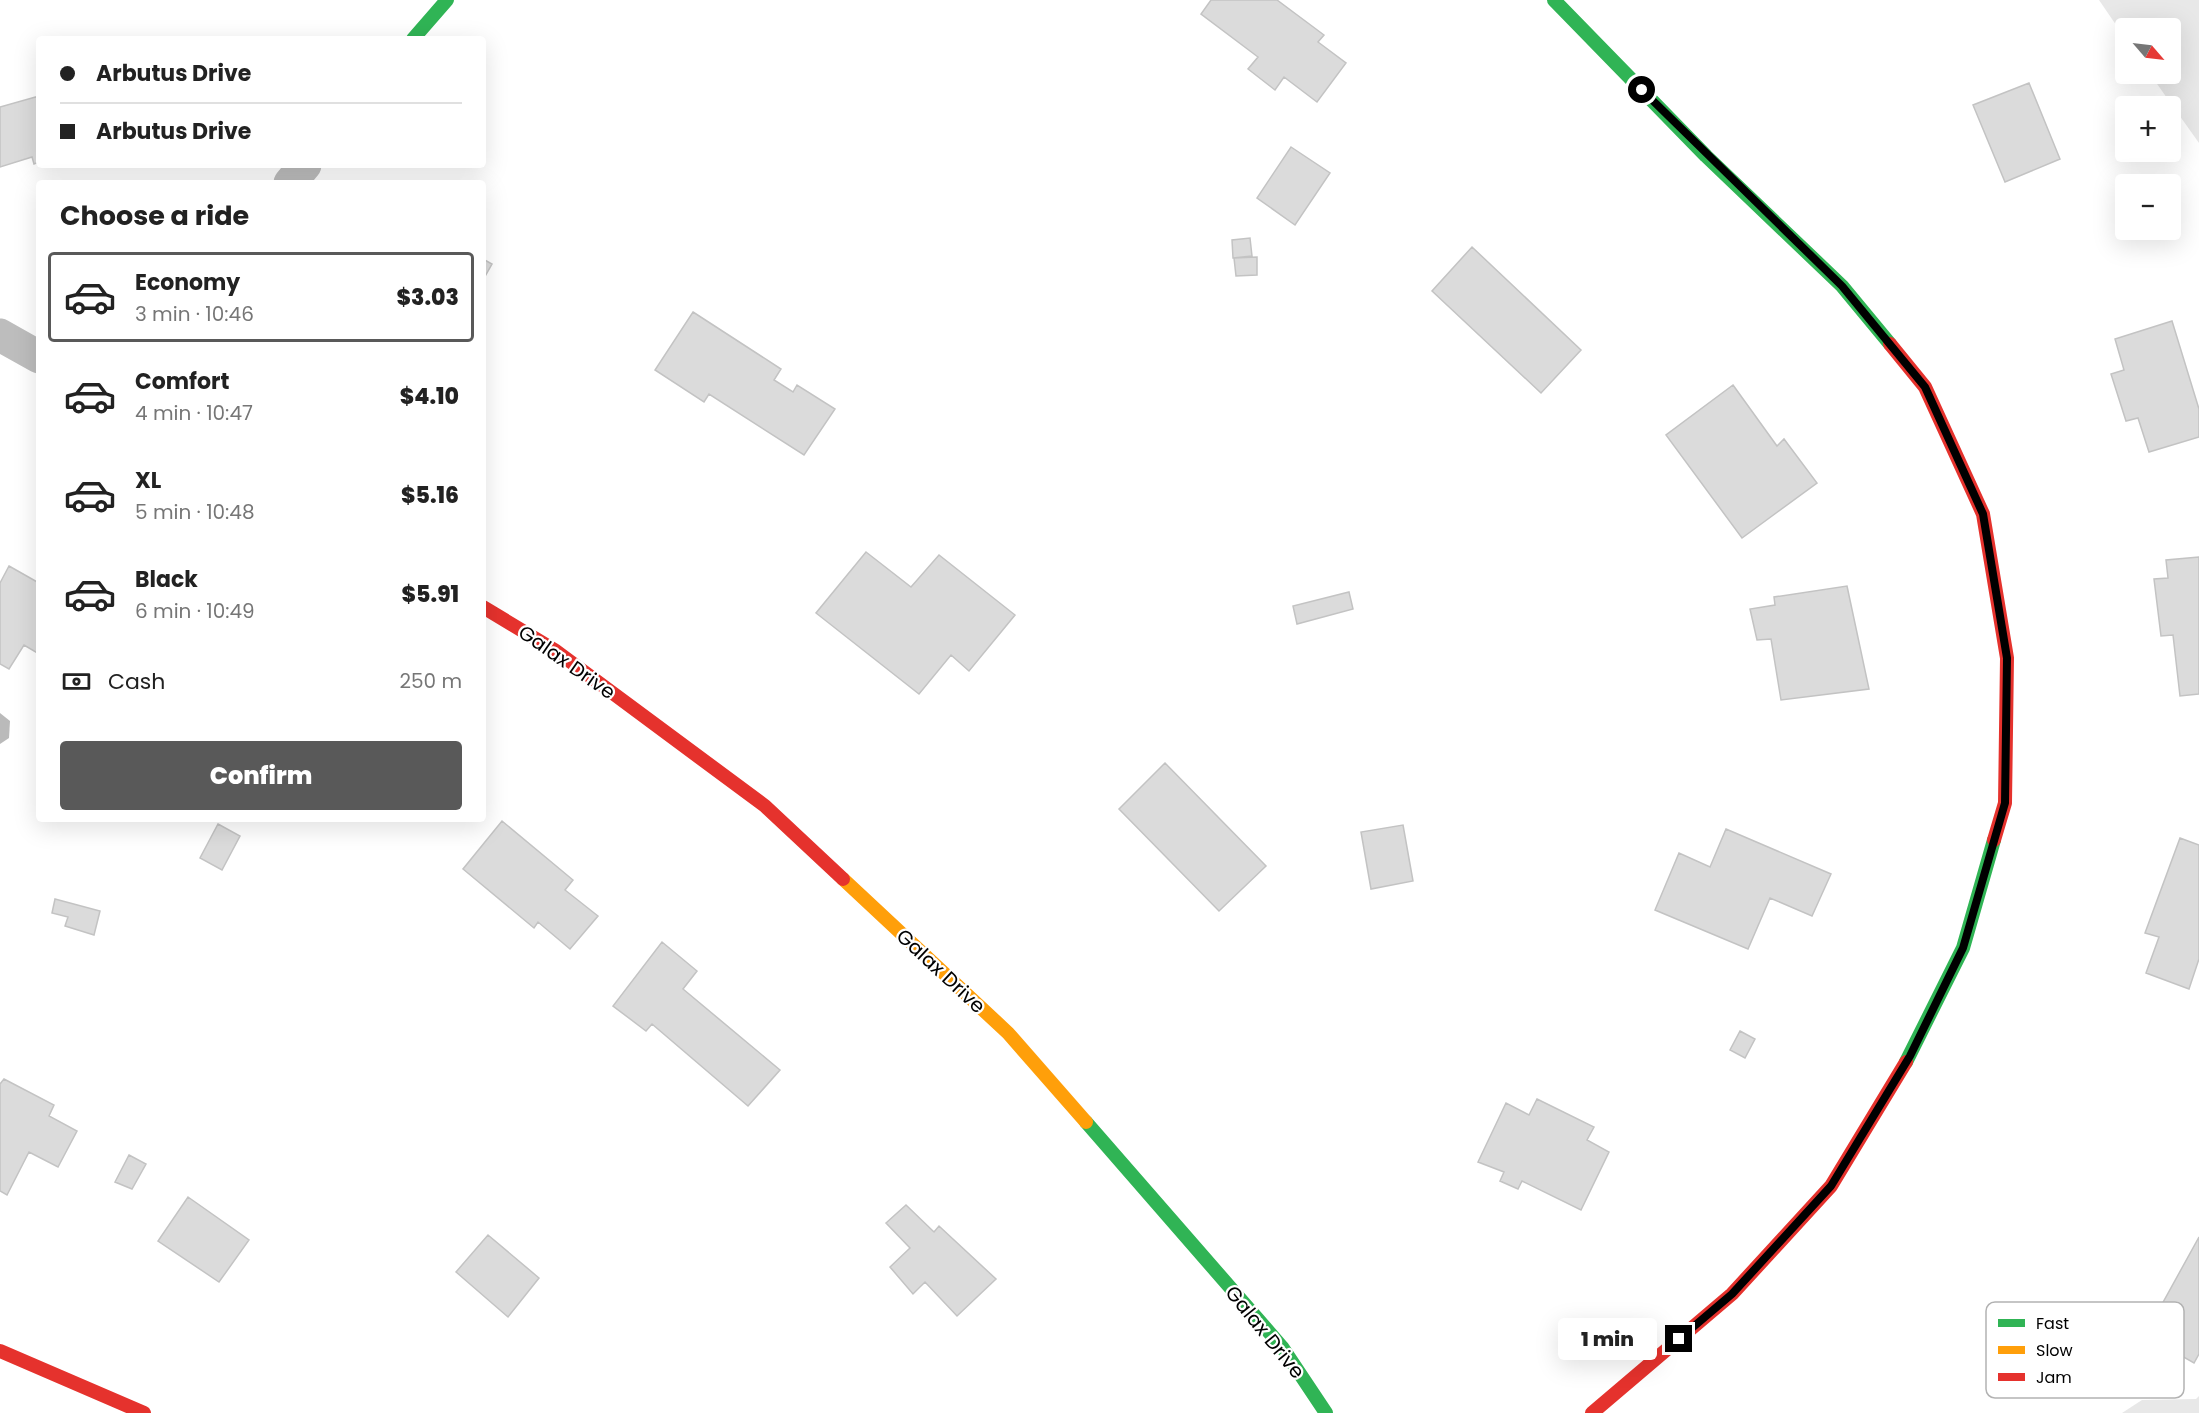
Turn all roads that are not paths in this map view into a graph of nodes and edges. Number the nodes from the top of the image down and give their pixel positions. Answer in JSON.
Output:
{"nodes":[{"id":1,"x":447,"y":0,"type":"edge"},
{"id":2,"x":1554,"y":0,"type":"edge"},
{"id":3,"x":416,"y":36,"type":"edge"},
{"id":4,"x":302,"y":168,"type":"edge"},
{"id":5,"x":292,"y":180,"type":"edge"},
{"id":6,"x":0,"y":335,"type":"edge"},
{"id":7,"x":36,"y":355,"type":"edge"},
{"id":8,"x":486,"y":608,"type":"edge"},
{"id":9,"x":0,"y":1351,"type":"edge"},
{"id":10,"x":144,"y":1413,"type":"edge"},
{"id":11,"x":1326,"y":1413,"type":"edge"},
{"id":12,"x":1592,"y":1413,"type":"edge"}],
"edges":[{"from":1,"to":3,"type":"street"},
{"from":2,"to":12,"type":"street"},
{"from":4,"to":5,"type":"street"},
{"from":6,"to":7,"type":"street"},
{"from":8,"to":11,"type":"street","name":"Galax Drive"},
{"from":9,"to":10,"type":"street"}]}
